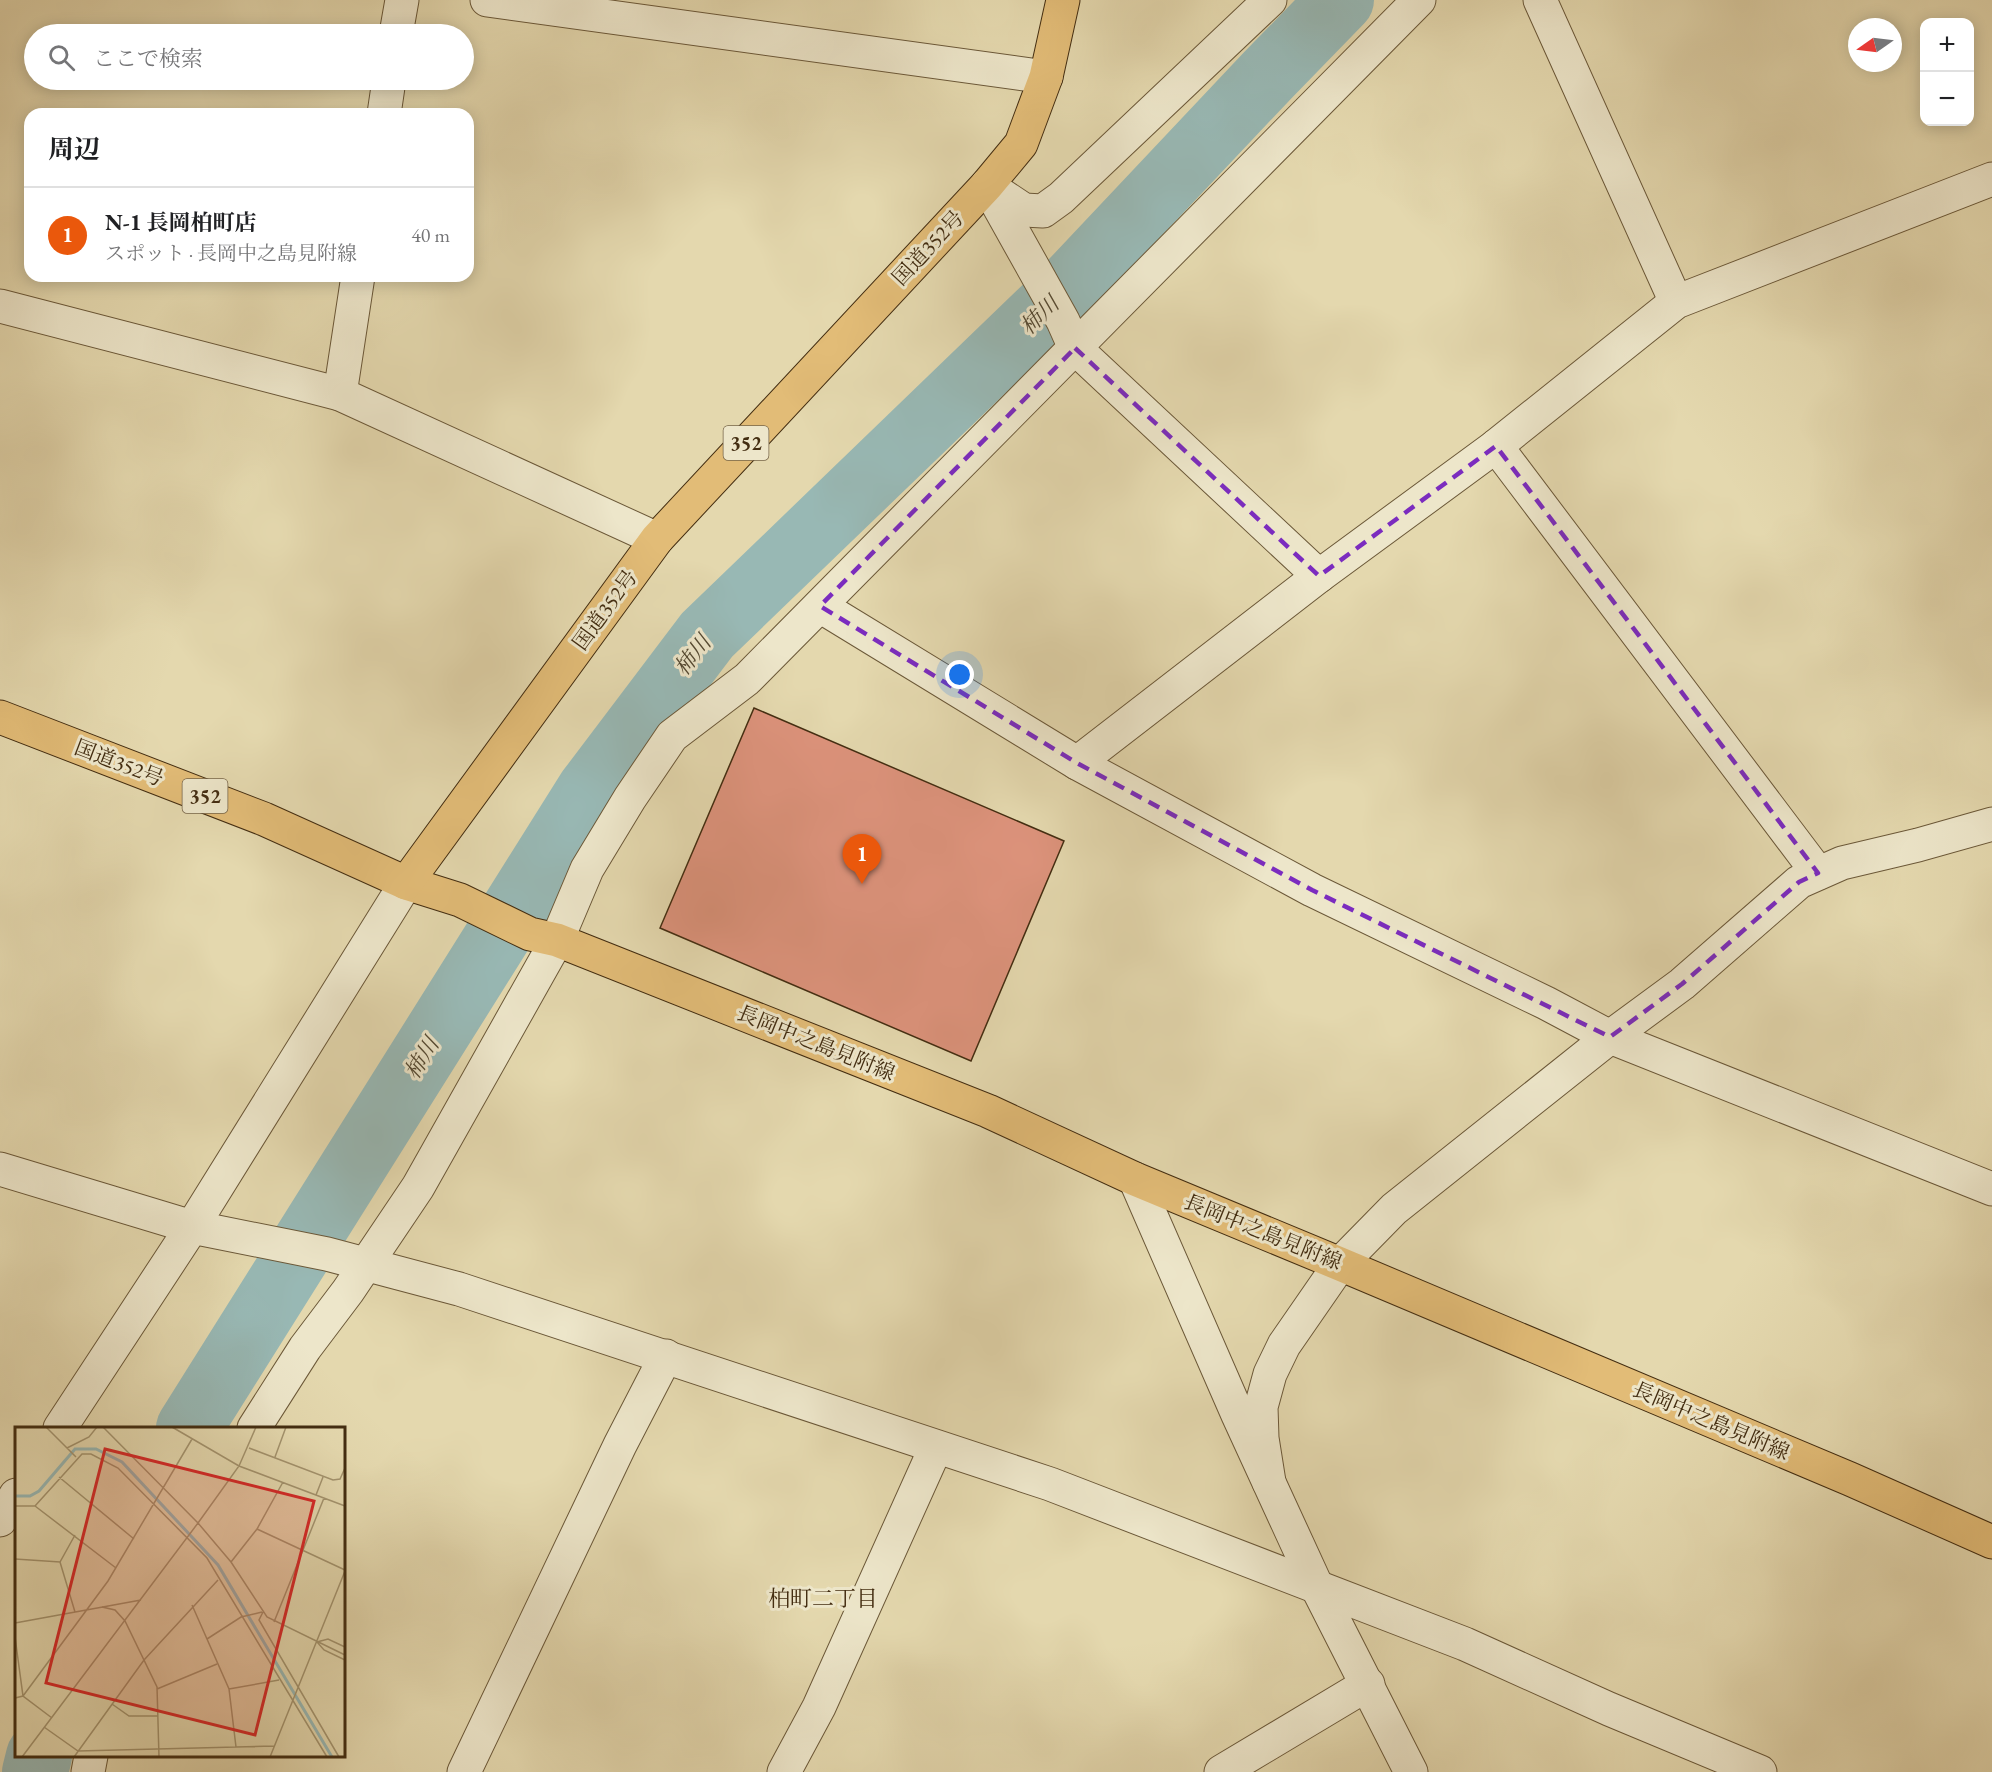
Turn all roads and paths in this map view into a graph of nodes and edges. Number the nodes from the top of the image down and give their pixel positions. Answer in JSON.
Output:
{"nodes":[{"id":1,"x":402,"y":0,"type":"edge"},
{"id":2,"x":487,"y":0,"type":"edge"},
{"id":3,"x":1063,"y":0,"type":"edge"},
{"id":4,"x":1270,"y":0,"type":"edge"},
{"id":5,"x":1419,"y":0,"type":"edge"},
{"id":6,"x":1540,"y":0,"type":"edge"},
{"id":7,"x":398,"y":24,"type":"edge"},
{"id":8,"x":1046,"y":77,"type":"junction"},
{"id":9,"x":388,"y":90,"type":"edge"},
{"id":10,"x":385,"y":108,"type":"edge"},
{"id":11,"x":1992,"y":179,"type":"edge"},
{"id":12,"x":987,"y":185,"type":"junction"},
{"id":13,"x":357,"y":282,"type":"edge"},
{"id":14,"x":1676,"y":302,"type":"junction"},
{"id":15,"x":0,"y":306,"type":"edge"},
{"id":16,"x":1069,"y":335,"type":"junction"},
{"id":17,"x":340,"y":394,"type":"junction"},
{"id":18,"x":1496,"y":446,"type":"junction"},
{"id":19,"x":657,"y":539,"type":"junction"},
{"id":20,"x":1319,"y":576,"type":"junction"},
{"id":21,"x":820,"y":606,"type":"junction"},
{"id":22,"x":0,"y":717,"type":"edge"},
{"id":23,"x":1077,"y":763,"type":"junction"},
{"id":24,"x":1992,"y":825,"type":"edge"},
{"id":25,"x":1818,"y":873,"type":"junction"},
{"id":26,"x":406,"y":883,"type":"junction"},
{"id":27,"x":544,"y":937,"type":"junction"},
{"id":28,"x":1610,"y":1037,"type":"junction"},
{"id":29,"x":0,"y":1169,"type":"edge"},
{"id":30,"x":1135,"y":1179,"type":"junction"},
{"id":31,"x":1992,"y":1189,"type":"edge"},
{"id":32,"x":192,"y":1227,"type":"junction"},
{"id":33,"x":367,"y":1264,"type":"junction"},
{"id":34,"x":1340,"y":1264,"type":"junction"},
{"id":35,"x":666,"y":1356,"type":"junction"},
{"id":36,"x":61,"y":1427,"type":"edge"},
{"id":37,"x":255,"y":1427,"type":"edge"},
{"id":38,"x":936,"y":1447,"type":"junction"},
{"id":39,"x":1269,"y":1482,"type":"junction"},
{"id":40,"x":15,"y":1497,"type":"edge"},
{"id":41,"x":0,"y":1520,"type":"edge"},
{"id":42,"x":1992,"y":1542,"type":"edge"},
{"id":43,"x":1317,"y":1587,"type":"junction"},
{"id":44,"x":1368,"y":1684,"type":"junction"},
{"id":45,"x":91,"y":1757,"type":"edge"},
{"id":46,"x":88,"y":1772,"type":"edge"},
{"id":47,"x":464,"y":1772,"type":"edge"},
{"id":48,"x":784,"y":1772,"type":"edge"},
{"id":49,"x":1221,"y":1772,"type":"edge"},
{"id":50,"x":1411,"y":1772,"type":"edge"},
{"id":51,"x":1760,"y":1772,"type":"edge"}],
"edges":[{"from":1,"to":7,"type":"street"},
{"from":2,"to":8,"type":"street"},
{"from":3,"to":8,"type":"main road","name":"国道352号","number":"352"},
{"from":4,"to":12,"type":"street"},
{"from":5,"to":16,"type":"street"},
{"from":6,"to":14,"type":"street"},
{"from":8,"to":12,"type":"main road","name":"国道352号","number":"352"},
{"from":9,"to":10,"type":"street"},
{"from":11,"to":14,"type":"street"},
{"from":12,"to":16,"type":"street"},
{"from":12,"to":19,"type":"main road","name":"国道352号","number":"352"},
{"from":13,"to":17,"type":"street"},
{"from":14,"to":18,"type":"street"},
{"from":15,"to":17,"type":"street"},
{"from":16,"to":20,"type":"street"},
{"from":16,"to":21,"type":"street"},
{"from":17,"to":19,"type":"street"},
{"from":18,"to":20,"type":"street"},
{"from":18,"to":25,"type":"street"},
{"from":19,"to":26,"type":"main road","name":"国道352号","number":"352"},
{"from":20,"to":23,"type":"street"},
{"from":21,"to":23,"type":"street"},
{"from":21,"to":27,"type":"street"},
{"from":22,"to":26,"type":"main road","name":"国道352号","number":"352"},
{"from":23,"to":28,"type":"street"},
{"from":24,"to":25,"type":"street"},
{"from":25,"to":28,"type":"street"},
{"from":26,"to":27,"type":"main road","name":"長岡中之島見附線"},
{"from":26,"to":32,"type":"street"},
{"from":27,"to":30,"type":"main road","name":"長岡中之島見附線"},
{"from":27,"to":33,"type":"street"},
{"from":28,"to":31,"type":"street"},
{"from":28,"to":34,"type":"street"},
{"from":29,"to":32,"type":"street"},
{"from":30,"to":34,"type":"main road","name":"長岡中之島見附線"},
{"from":30,"to":39,"type":"street"},
{"from":32,"to":33,"type":"street"},
{"from":32,"to":36,"type":"street"},
{"from":33,"to":35,"type":"street"},
{"from":33,"to":37,"type":"street"},
{"from":34,"to":39,"type":"street"},
{"from":34,"to":42,"type":"main road","name":"長岡中之島見附線"},
{"from":35,"to":38,"type":"street"},
{"from":35,"to":47,"type":"street"},
{"from":38,"to":43,"type":"street"},
{"from":38,"to":48,"type":"street"},
{"from":39,"to":43,"type":"street"},
{"from":40,"to":41,"type":"street"},
{"from":43,"to":44,"type":"street"},
{"from":43,"to":51,"type":"street"},
{"from":44,"to":49,"type":"street"},
{"from":44,"to":50,"type":"street"},
{"from":45,"to":46,"type":"street"}]}
